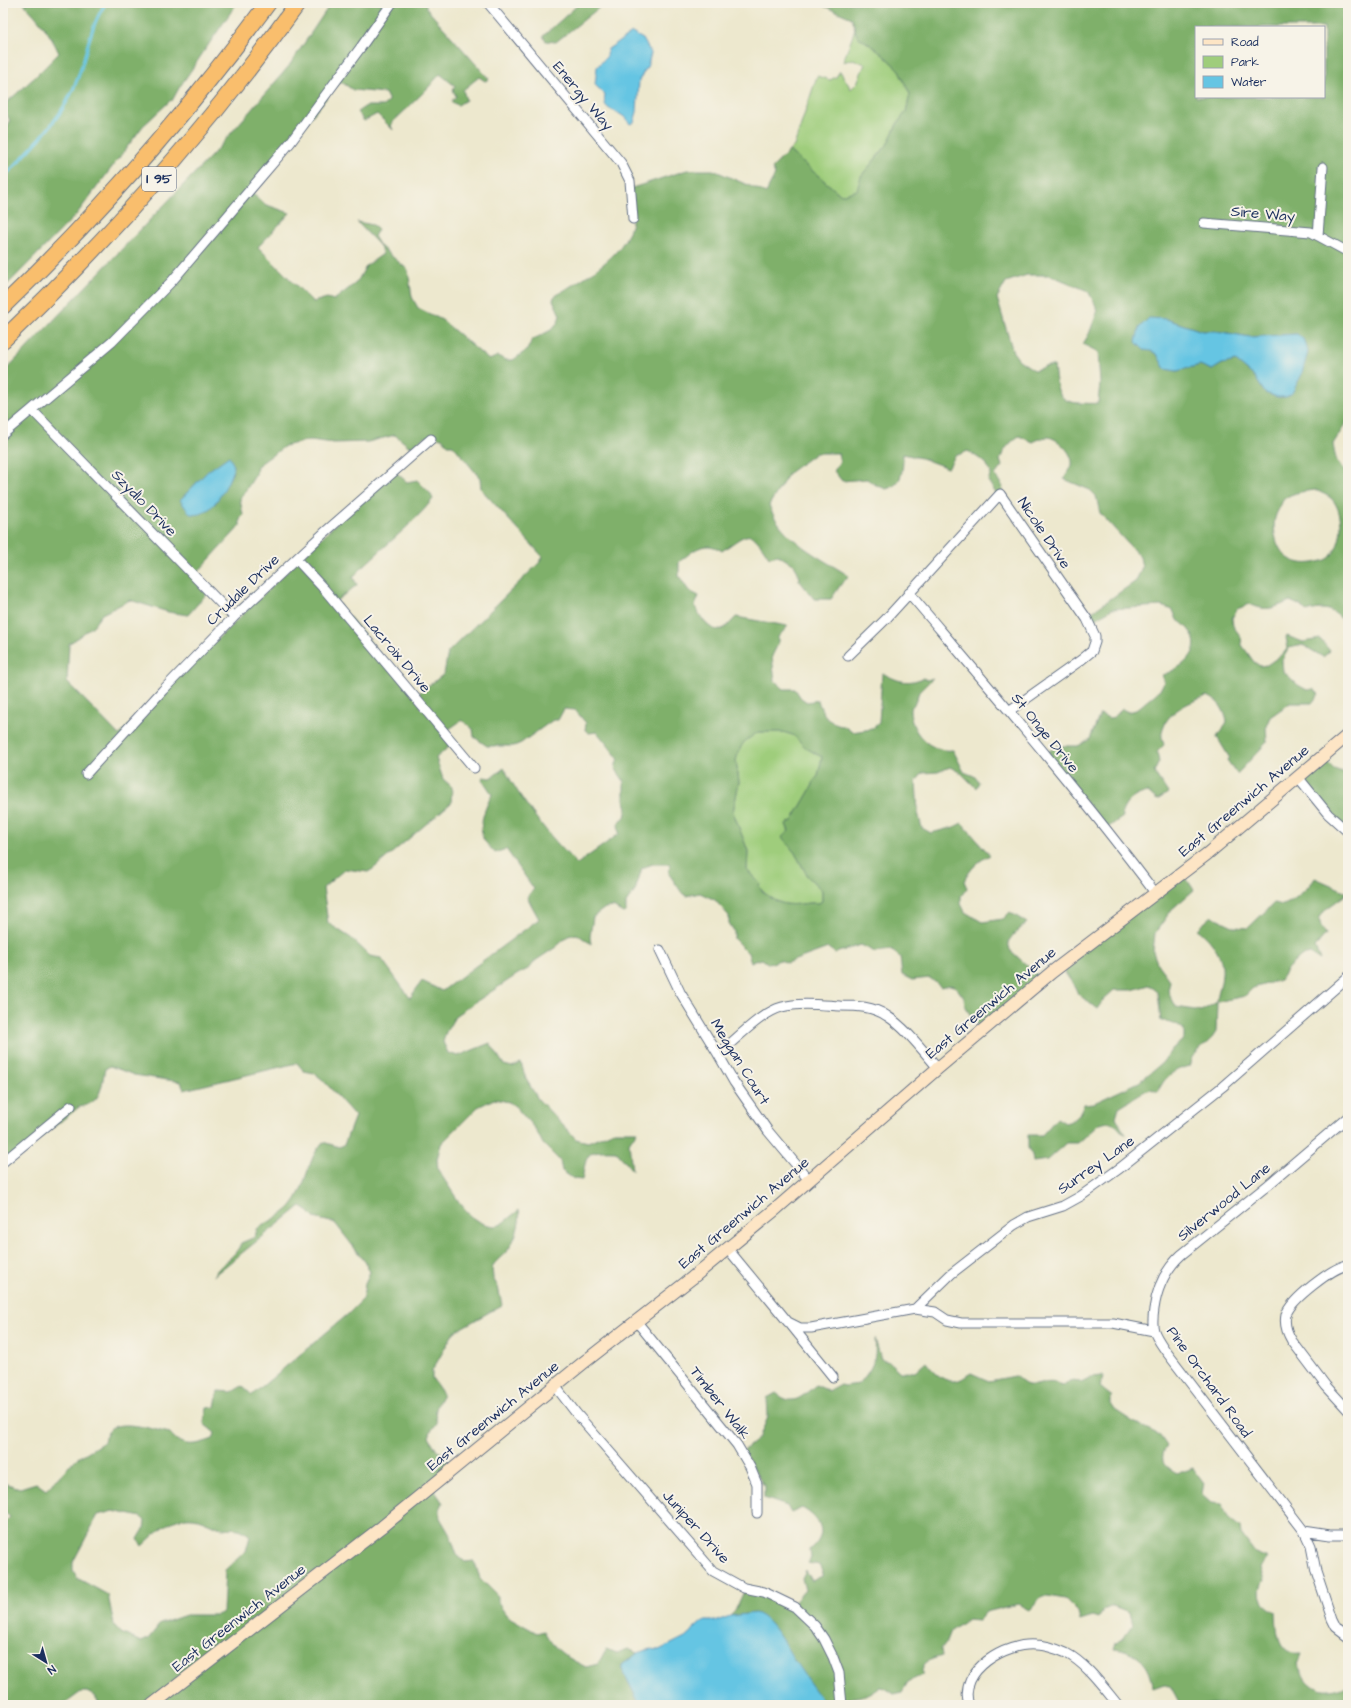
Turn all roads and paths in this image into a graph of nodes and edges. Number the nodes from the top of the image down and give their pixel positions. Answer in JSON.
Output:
{"nodes":[{"id":1,"x":268,"y":3,"type":"edge"},
{"id":2,"x":298,"y":3,"type":"edge"},
{"id":3,"x":392,"y":3,"type":"edge"},
{"id":4,"x":488,"y":3,"type":"edge"},
{"id":5,"x":1322,"y":167,"type":"dead end"},
{"id":6,"x":633,"y":219,"type":"dead end"},
{"id":7,"x":1204,"y":223,"type":"dead end"},
{"id":8,"x":1318,"y":236,"type":"junction"},
{"id":9,"x":1348,"y":252,"type":"edge"},
{"id":10,"x":3,"y":306,"type":"edge"},
{"id":11,"x":3,"y":340,"type":"edge"},
{"id":12,"x":33,"y":411,"type":"junction"},
{"id":13,"x":3,"y":434,"type":"edge"},
{"id":14,"x":431,"y":439,"type":"dead end"},
{"id":15,"x":296,"y":559,"type":"junction"},
{"id":16,"x":909,"y":593,"type":"junction"},
{"id":17,"x":234,"y":617,"type":"junction"},
{"id":18,"x":848,"y":656,"type":"dead end"},
{"id":19,"x":1009,"y":711,"type":"junction"},
{"id":20,"x":1348,"y":735,"type":"edge"},
{"id":21,"x":474,"y":768,"type":"dead end"},
{"id":22,"x":86,"y":774,"type":"dead end"},
{"id":23,"x":1298,"y":777,"type":"junction"},
{"id":24,"x":1348,"y":832,"type":"edge"},
{"id":25,"x":1156,"y":894,"type":"junction"},
{"id":26,"x":660,"y":950,"type":"dead end"},
{"id":27,"x":1348,"y":977,"type":"edge"},
{"id":28,"x":718,"y":1054,"type":"junction"},
{"id":29,"x":938,"y":1068,"type":"junction"},
{"id":30,"x":71,"y":1106,"type":"dead end"},
{"id":31,"x":1348,"y":1117,"type":"edge"},
{"id":32,"x":3,"y":1162,"type":"edge"},
{"id":33,"x":809,"y":1180,"type":"junction"},
{"id":34,"x":728,"y":1249,"type":"junction"},
{"id":35,"x":1348,"y":1265,"type":"edge"},
{"id":36,"x":915,"y":1309,"type":"junction"},
{"id":37,"x":637,"y":1322,"type":"junction"},
{"id":38,"x":788,"y":1322,"type":"junction"},
{"id":39,"x":1154,"y":1331,"type":"junction"},
{"id":40,"x":833,"y":1377,"type":"dead end"},
{"id":41,"x":556,"y":1386,"type":"junction"},
{"id":42,"x":1348,"y":1410,"type":"edge"},
{"id":43,"x":757,"y":1513,"type":"dead end"},
{"id":44,"x":1304,"y":1530,"type":"junction"},
{"id":45,"x":1348,"y":1535,"type":"edge"},
{"id":46,"x":1348,"y":1636,"type":"edge"},
{"id":47,"x":152,"y":1705,"type":"edge"},
{"id":48,"x":842,"y":1705,"type":"edge"},
{"id":49,"x":969,"y":1705,"type":"edge"},
{"id":50,"x":1118,"y":1705,"type":"edge"}],
"edges":[{"from":1,"to":10,"type":"highway","number":"I 95"},
{"from":2,"to":11,"type":"highway","number":"I 95"},
{"from":3,"to":12,"type":"street"},
{"from":4,"to":6,"type":"street","name":"Energy Way"},
{"from":5,"to":8,"type":"street"},
{"from":7,"to":8,"type":"street","name":"Sire Way"},
{"from":8,"to":9,"type":"street","name":"Sire Way"},
{"from":12,"to":13,"type":"street"},
{"from":12,"to":17,"type":"street","name":"Szydlo Drive"},
{"from":14,"to":15,"type":"street","name":"Crudale Drive"},
{"from":15,"to":17,"type":"street","name":"Crudale Drive"},
{"from":15,"to":21,"type":"street","name":"Lacroix Drive"},
{"from":16,"to":18,"type":"street","name":"Nicole Drive"},
{"from":16,"to":19,"type":"street","name":"St Onge Drive"},
{"from":16,"to":19,"type":"street","name":"Nicole Drive"},
{"from":17,"to":22,"type":"street","name":"Crudale Drive"},
{"from":19,"to":25,"type":"street","name":"St Onge Drive"},
{"from":20,"to":23,"type":"street","name":"East Greenwich Avenue"},
{"from":23,"to":24,"type":"street"},
{"from":23,"to":25,"type":"street","name":"East Greenwich Avenue"},
{"from":25,"to":29,"type":"street","name":"East Greenwich Avenue"},
{"from":26,"to":28,"type":"street","name":"Meggan Court"},
{"from":27,"to":36,"type":"street","name":"Surrey Lane"},
{"from":28,"to":29,"type":"street"},
{"from":28,"to":33,"type":"street","name":"Meggan Court"},
{"from":29,"to":33,"type":"street","name":"East Greenwich Avenue"},
{"from":30,"to":32,"type":"street"},
{"from":31,"to":39,"type":"street","name":"Silverwood Lane"},
{"from":33,"to":34,"type":"street","name":"East Greenwich Avenue"},
{"from":34,"to":37,"type":"street","name":"East Greenwich Avenue"},
{"from":34,"to":38,"type":"street"},
{"from":35,"to":42,"type":"street"},
{"from":36,"to":38,"type":"street"},
{"from":36,"to":39,"type":"street","name":"Pine Orchard Road"},
{"from":37,"to":41,"type":"street","name":"East Greenwich Avenue"},
{"from":37,"to":43,"type":"street","name":"Timber Walk"},
{"from":38,"to":40,"type":"street"},
{"from":39,"to":44,"type":"street","name":"Pine Orchard Road"},
{"from":41,"to":47,"type":"street","name":"East Greenwich Avenue"},
{"from":41,"to":48,"type":"street","name":"Juniper Drive"},
{"from":44,"to":45,"type":"street"},
{"from":44,"to":46,"type":"street","name":"Pine Orchard Road"},
{"from":49,"to":50,"type":"street"}]}
